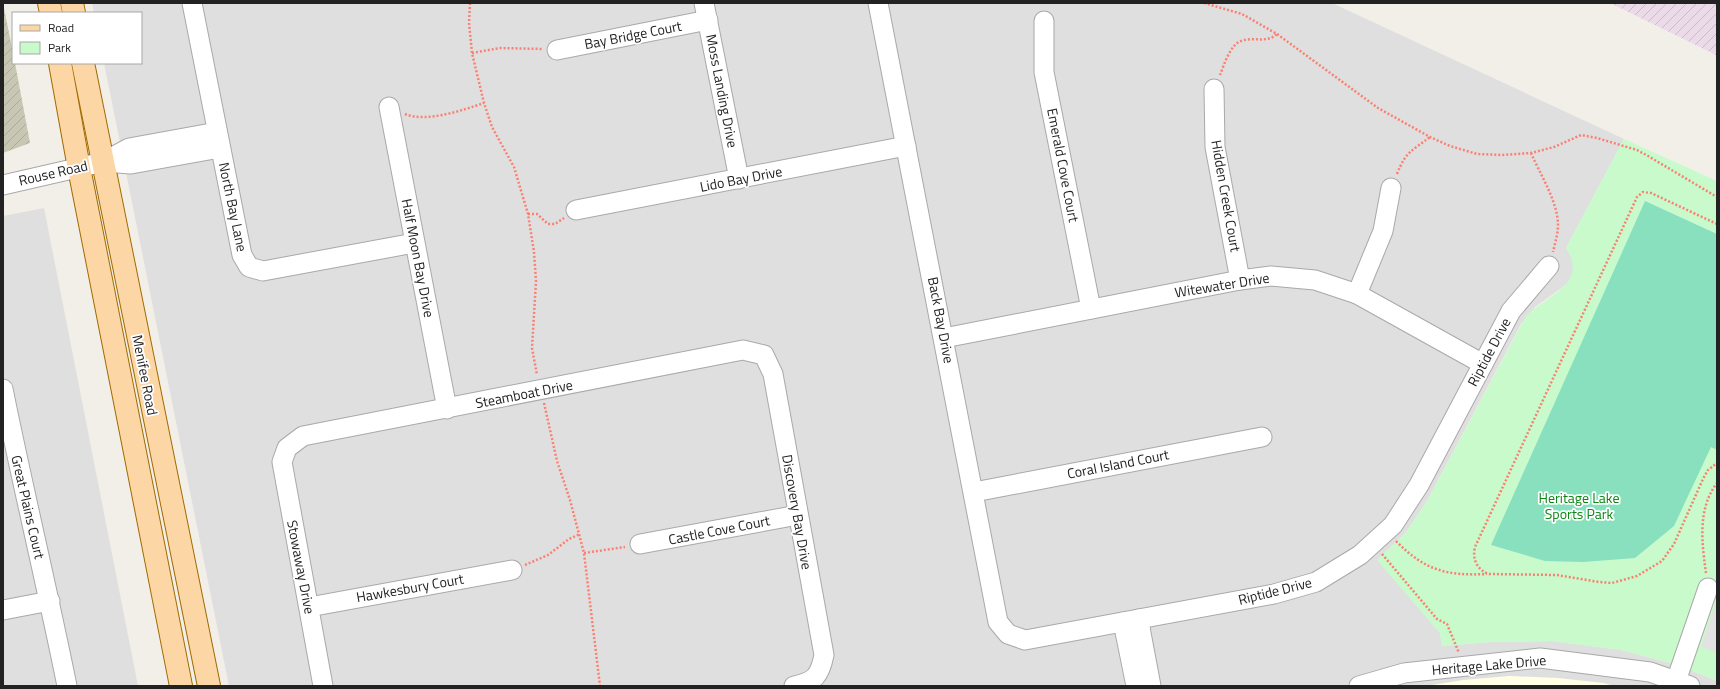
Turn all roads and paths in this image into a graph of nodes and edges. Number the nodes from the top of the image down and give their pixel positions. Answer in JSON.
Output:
{"nodes":[{"id":1,"x":192,"y":3,"type":"edge"},
{"id":2,"x":470,"y":3,"type":"edge"},
{"id":3,"x":878,"y":3,"type":"edge"},
{"id":4,"x":1204,"y":3,"type":"edge"},
{"id":5,"x":706,"y":11,"type":"edge"},
{"id":6,"x":1044,"y":21,"type":"dead end"},
{"id":7,"x":1277,"y":34,"type":"junction"},
{"id":8,"x":557,"y":50,"type":"joint"},
{"id":9,"x":472,"y":54,"type":"junction"},
{"id":10,"x":60,"y":64,"type":"edge"},
{"id":11,"x":83,"y":64,"type":"edge"},
{"id":12,"x":1214,"y":89,"type":"joint"},
{"id":13,"x":484,"y":103,"type":"junction"},
{"id":14,"x":389,"y":108,"type":"joint"},
{"id":15,"x":1430,"y":137,"type":"junction"},
{"id":16,"x":219,"y":140,"type":"junction"},
{"id":17,"x":906,"y":146,"type":"junction"},
{"id":18,"x":1531,"y":153,"type":"junction"},
{"id":19,"x":103,"y":162,"type":"junction"},
{"id":20,"x":79,"y":168,"type":"junction"},
{"id":21,"x":739,"y":179,"type":"junction"},
{"id":22,"x":3,"y":184,"type":"edge"},
{"id":23,"x":1391,"y":188,"type":"joint"},
{"id":24,"x":1717,"y":198,"type":"edge"},
{"id":25,"x":576,"y":210,"type":"joint"},
{"id":26,"x":528,"y":214,"type":"junction"},
{"id":27,"x":1717,"y":224,"type":"edge"},
{"id":28,"x":414,"y":242,"type":"junction"},
{"id":29,"x":1549,"y":266,"type":"joint"},
{"id":30,"x":1240,"y":280,"type":"junction"},
{"id":31,"x":1357,"y":294,"type":"junction"},
{"id":32,"x":1091,"y":309,"type":"junction"},
{"id":33,"x":944,"y":338,"type":"junction"},
{"id":34,"x":764,"y":355,"type":"joint"},
{"id":35,"x":1483,"y":364,"type":"junction"},
{"id":36,"x":3,"y":389,"type":"edge"},
{"id":37,"x":541,"y":390,"type":"junction"},
{"id":38,"x":447,"y":409,"type":"junction"},
{"id":39,"x":1262,"y":437,"type":"dead end"},
{"id":40,"x":287,"y":448,"type":"joint"},
{"id":41,"x":10,"y":460,"type":"edge"},
{"id":42,"x":1717,"y":463,"type":"edge"},
{"id":43,"x":1717,"y":483,"type":"edge"},
{"id":44,"x":974,"y":492,"type":"junction"},
{"id":45,"x":798,"y":515,"type":"junction"},
{"id":46,"x":580,"y":534,"type":"junction"},
{"id":47,"x":1379,"y":537,"type":"junction"},
{"id":48,"x":640,"y":544,"type":"joint"},
{"id":49,"x":584,"y":553,"type":"junction"},
{"id":50,"x":512,"y":570,"type":"joint"},
{"id":51,"x":1489,"y":574,"type":"junction"},
{"id":52,"x":1708,"y":588,"type":"joint"},
{"id":53,"x":50,"y":601,"type":"junction"},
{"id":54,"x":309,"y":607,"type":"junction"},
{"id":55,"x":3,"y":610,"type":"edge"},
{"id":56,"x":1131,"y":621,"type":"junction"},
{"id":57,"x":1008,"y":634,"type":"joint"},
{"id":58,"x":1465,"y":666,"type":"junction"},
{"id":59,"x":1683,"y":684,"type":"edge"},
{"id":60,"x":67,"y":686,"type":"edge"},
{"id":61,"x":180,"y":686,"type":"edge"},
{"id":62,"x":209,"y":686,"type":"edge"},
{"id":63,"x":323,"y":686,"type":"edge"},
{"id":64,"x":600,"y":686,"type":"edge"},
{"id":65,"x":794,"y":686,"type":"edge"},
{"id":66,"x":1136,"y":686,"type":"edge"},
{"id":67,"x":1151,"y":686,"type":"edge"},
{"id":68,"x":1359,"y":686,"type":"edge"}],
"edges":[{"from":1,"to":16,"type":"street","name":"North Bay Lane"},
{"from":2,"to":9,"type":"path"},
{"from":3,"to":17,"type":"street","name":"Back Bay Drive"},
{"from":4,"to":7,"type":"path"},
{"from":5,"to":8,"type":"street","name":"Bay Bridge Court"},
{"from":5,"to":21,"type":"street","name":"Moss Landing Drive"},
{"from":6,"to":32,"type":"street","name":"Emerald Cove Court"},
{"from":7,"to":12,"type":"path"},
{"from":7,"to":15,"type":"path"},
{"from":8,"to":9,"type":"path"},
{"from":9,"to":13,"type":"path"},
{"from":10,"to":20,"type":"main road","name":"Menifee Road"},
{"from":11,"to":19,"type":"main road","name":"Menifee Road"},
{"from":12,"to":30,"type":"street","name":"Hidden Creek Court"},
{"from":13,"to":14,"type":"path"},
{"from":13,"to":26,"type":"path"},
{"from":14,"to":28,"type":"street","name":"Half Moon Bay Drive"},
{"from":15,"to":18,"type":"path"},
{"from":15,"to":23,"type":"path"},
{"from":16,"to":19,"type":"street","name":"Rouse Road"},
{"from":16,"to":28,"type":"street","name":"North Bay Lane"},
{"from":17,"to":21,"type":"street","name":"Lido Bay Drive"},
{"from":17,"to":33,"type":"street","name":"Back Bay Drive"},
{"from":18,"to":24,"type":"path"},
{"from":18,"to":29,"type":"path"},
{"from":19,"to":20,"type":"street","name":"Rouse Road"},
{"from":19,"to":62,"type":"main road","name":"Menifee Road"},
{"from":20,"to":22,"type":"street","name":"Rouse Road"},
{"from":20,"to":61,"type":"main road","name":"Menifee Road"},
{"from":21,"to":25,"type":"street","name":"Lido Bay Drive"},
{"from":23,"to":31,"type":"street"},
{"from":25,"to":26,"type":"path"},
{"from":26,"to":37,"type":"path"},
{"from":27,"to":51,"type":"path"},
{"from":28,"to":38,"type":"street","name":"Half Moon Bay Drive"},
{"from":29,"to":35,"type":"street","name":"Riptide Drive"},
{"from":30,"to":31,"type":"street","name":"Witewater Drive"},
{"from":30,"to":32,"type":"street","name":"Witewater Drive"},
{"from":31,"to":35,"type":"street","name":"Witewater Drive"},
{"from":32,"to":33,"type":"street","name":"Witewater Drive"},
{"from":33,"to":44,"type":"street","name":"Back Bay Drive"},
{"from":34,"to":37,"type":"street","name":"Steamboat Drive"},
{"from":34,"to":45,"type":"street","name":"Discovery Bay Drive"},
{"from":35,"to":47,"type":"street","name":"Riptide Drive"},
{"from":36,"to":41,"type":"street","name":"Great Plains Court"},
{"from":37,"to":38,"type":"street","name":"Steamboat Drive"},
{"from":37,"to":46,"type":"path"},
{"from":38,"to":40,"type":"street","name":"Steamboat Drive"},
{"from":39,"to":44,"type":"street","name":"Coral Island Court"},
{"from":40,"to":54,"type":"street","name":"Stowaway Drive"},
{"from":41,"to":53,"type":"street","name":"Great Plains Court"},
{"from":42,"to":51,"type":"path"},
{"from":43,"to":52,"type":"path"},
{"from":44,"to":57,"type":"street","name":"Back Bay Drive"},
{"from":45,"to":48,"type":"street","name":"Castle Cove Court"},
{"from":45,"to":65,"type":"street","name":"Discovery Bay Drive"},
{"from":46,"to":49,"type":"path"},
{"from":46,"to":50,"type":"path"},
{"from":47,"to":51,"type":"path"},
{"from":47,"to":56,"type":"street","name":"Riptide Drive"},
{"from":47,"to":58,"type":"path"},
{"from":48,"to":49,"type":"path"},
{"from":49,"to":64,"type":"path"},
{"from":50,"to":54,"type":"street","name":"Hawkesbury Court"},
{"from":52,"to":59,"type":"street"},
{"from":53,"to":55,"type":"street"},
{"from":53,"to":60,"type":"street","name":"Great Plains Court"},
{"from":54,"to":63,"type":"street","name":"Stowaway Drive"},
{"from":56,"to":57,"type":"street","name":"Riptide Drive"},
{"from":56,"to":66,"type":"street"},
{"from":56,"to":67,"type":"street"},
{"from":58,"to":59,"type":"street","name":"Heritage Lake Drive"},
{"from":58,"to":68,"type":"street","name":"Heritage Lake Drive"}]}
